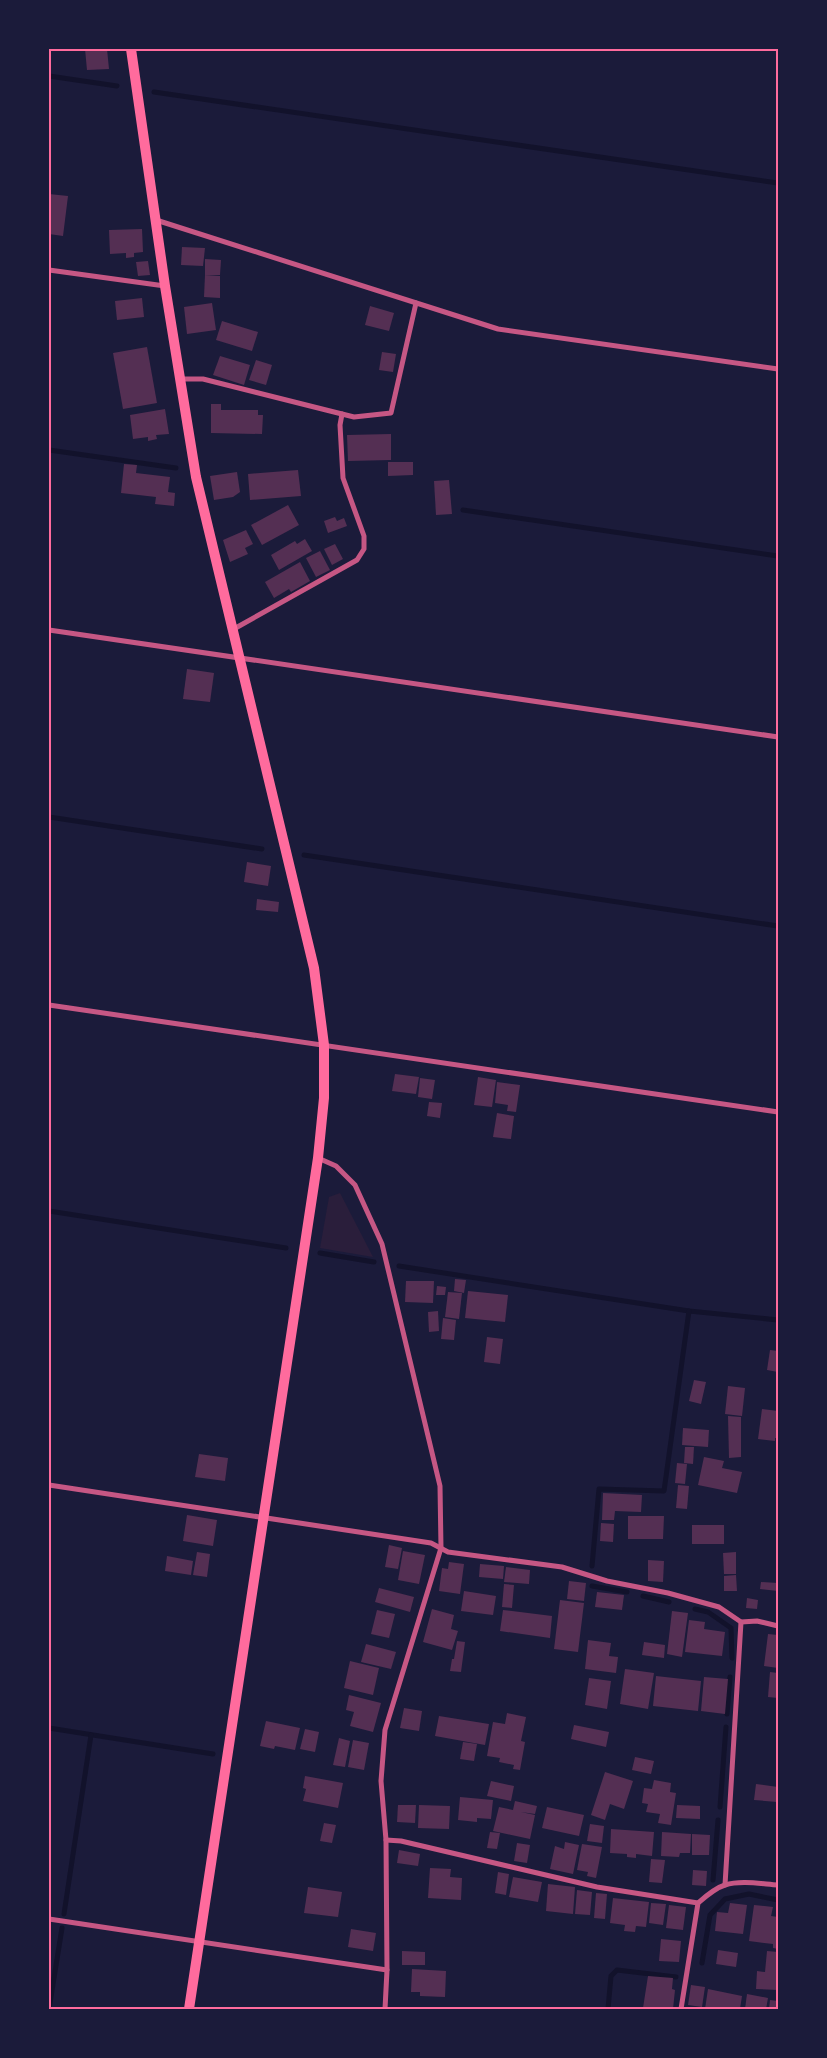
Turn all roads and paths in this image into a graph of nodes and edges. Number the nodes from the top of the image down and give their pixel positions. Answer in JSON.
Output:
{"nodes":[{"id":1,"x":131,"y":49,"type":"edge"},
{"id":2,"x":155,"y":220,"type":"junction"},
{"id":3,"x":49,"y":270,"type":"edge"},
{"id":4,"x":165,"y":286,"type":"junction"},
{"id":5,"x":416,"y":303,"type":"junction"},
{"id":6,"x":778,"y":369,"type":"edge"},
{"id":7,"x":179,"y":379,"type":"junction"},
{"id":8,"x":342,"y":414,"type":"junction"},
{"id":9,"x":49,"y":630,"type":"edge"},
{"id":10,"x":231,"y":630,"type":"junction"},
{"id":11,"x":239,"y":658,"type":"junction"},
{"id":12,"x":778,"y":736,"type":"edge"},
{"id":13,"x":49,"y":1006,"type":"edge"},
{"id":14,"x":324,"y":1045,"type":"junction"},
{"id":15,"x":778,"y":1112,"type":"edge"},
{"id":16,"x":318,"y":1158,"type":"junction"},
{"id":17,"x":49,"y":1485,"type":"edge"},
{"id":18,"x":263,"y":1518,"type":"junction"},
{"id":19,"x":441,"y":1548,"type":"junction"},
{"id":20,"x":741,"y":1622,"type":"junction"},
{"id":21,"x":778,"y":1626,"type":"edge"},
{"id":22,"x":386,"y":1840,"type":"junction"},
{"id":23,"x":725,"y":1885,"type":"junction"},
{"id":24,"x":778,"y":1885,"type":"edge"},
{"id":25,"x":698,"y":1903,"type":"junction"},
{"id":26,"x":49,"y":1919,"type":"edge"},
{"id":27,"x":199,"y":1942,"type":"junction"},
{"id":28,"x":388,"y":1970,"type":"junction"},
{"id":29,"x":189,"y":2009,"type":"edge"},
{"id":30,"x":385,"y":2009,"type":"edge"},
{"id":31,"x":681,"y":2009,"type":"edge"}],
"edges":[{"from":1,"to":2,"type":"main road"},
{"from":2,"to":4,"type":"main road"},
{"from":2,"to":5,"type":"street"},
{"from":3,"to":4,"type":"street"},
{"from":4,"to":7,"type":"main road"},
{"from":5,"to":6,"type":"street"},
{"from":5,"to":8,"type":"street"},
{"from":7,"to":8,"type":"street"},
{"from":7,"to":10,"type":"main road"},
{"from":8,"to":10,"type":"street"},
{"from":9,"to":11,"type":"street"},
{"from":10,"to":11,"type":"main road"},
{"from":11,"to":12,"type":"street"},
{"from":11,"to":14,"type":"main road"},
{"from":13,"to":14,"type":"street"},
{"from":14,"to":15,"type":"street"},
{"from":14,"to":16,"type":"main road"},
{"from":16,"to":18,"type":"main road"},
{"from":16,"to":19,"type":"street"},
{"from":17,"to":18,"type":"street"},
{"from":18,"to":19,"type":"street"},
{"from":18,"to":27,"type":"main road"},
{"from":19,"to":20,"type":"street"},
{"from":19,"to":22,"type":"street"},
{"from":20,"to":21,"type":"street"},
{"from":20,"to":23,"type":"street"},
{"from":22,"to":25,"type":"street"},
{"from":22,"to":28,"type":"street"},
{"from":23,"to":24,"type":"street"},
{"from":23,"to":25,"type":"street"},
{"from":25,"to":31,"type":"street"},
{"from":26,"to":27,"type":"street"},
{"from":27,"to":28,"type":"street"},
{"from":27,"to":29,"type":"main road"},
{"from":28,"to":30,"type":"street"}]}
